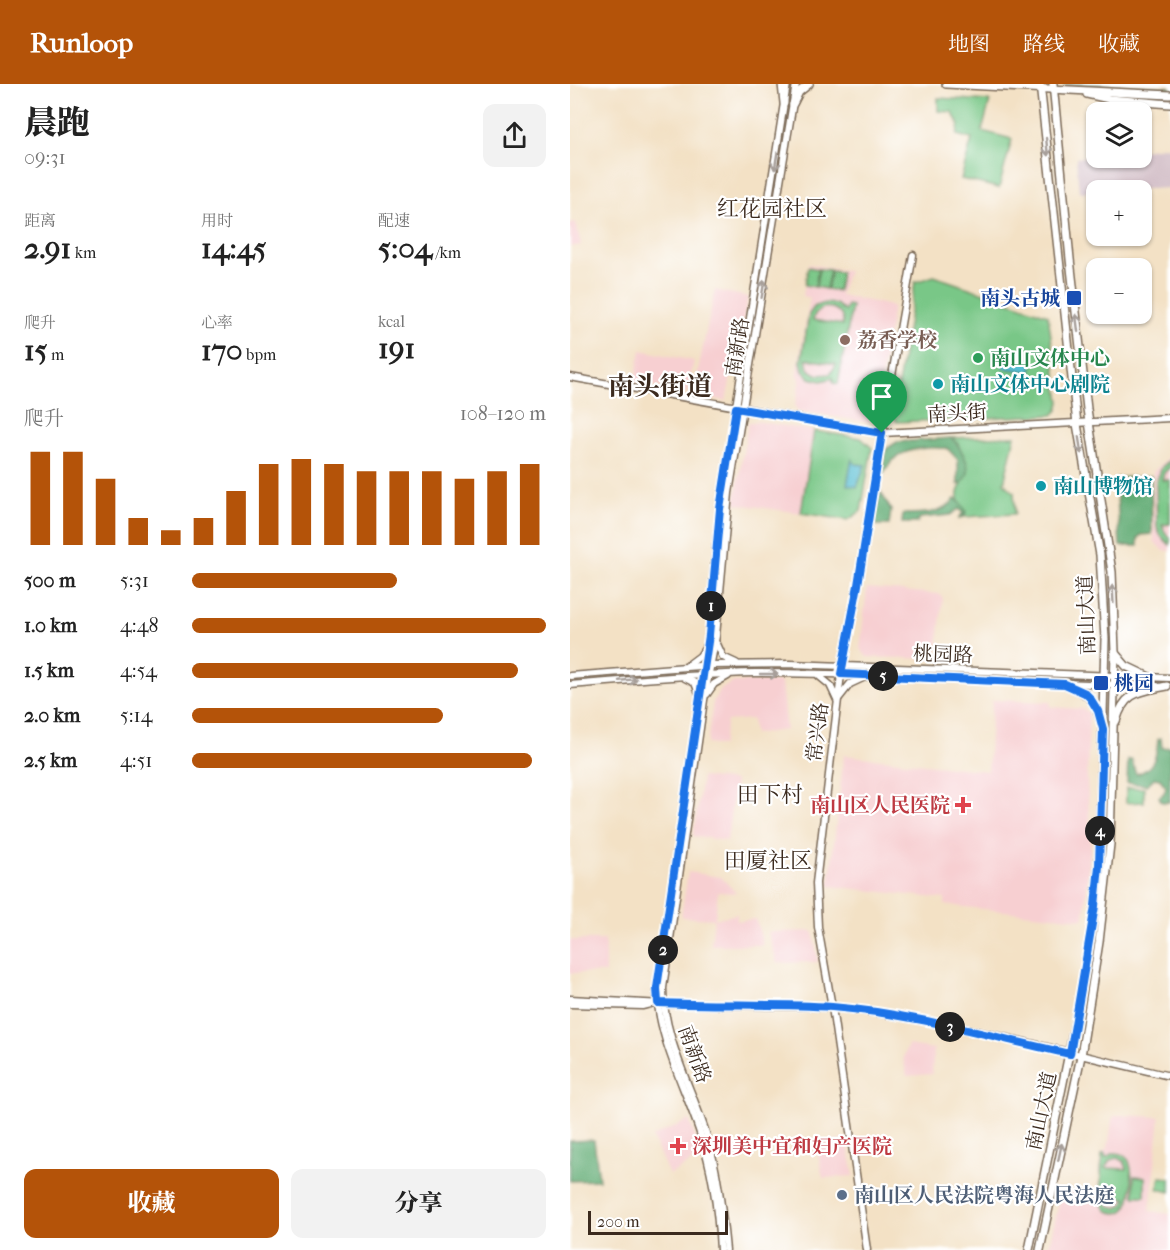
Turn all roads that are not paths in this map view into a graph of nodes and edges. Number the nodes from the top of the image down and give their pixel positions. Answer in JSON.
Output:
{"nodes":[{"id":1,"x":782,"y":84,"type":"edge"},
{"id":2,"x":788,"y":84,"type":"edge"},
{"id":3,"x":796,"y":84,"type":"edge"},
{"id":4,"x":809,"y":84,"type":"edge"},
{"id":5,"x":946,"y":84,"type":"edge"},
{"id":6,"x":1040,"y":86,"type":"edge"},
{"id":7,"x":1053,"y":86,"type":"edge"},
{"id":8,"x":1076,"y":90,"type":"junction"},
{"id":9,"x":1170,"y":94,"type":"edge"},
{"id":10,"x":789,"y":103,"type":"junction"},
{"id":11,"x":1168,"y":103,"type":"edge"},
{"id":12,"x":914,"y":255,"type":"dead end"},
{"id":13,"x":570,"y":377,"type":"edge"},
{"id":14,"x":740,"y":409,"type":"junction"},
{"id":15,"x":1170,"y":418,"type":"edge"},
{"id":16,"x":1089,"y":423,"type":"junction"},
{"id":17,"x":1077,"y":424,"type":"junction"},
{"id":18,"x":882,"y":433,"type":"junction"},
{"id":19,"x":713,"y":636,"type":"junction"},
{"id":20,"x":1115,"y":652,"type":"junction"},
{"id":21,"x":708,"y":665,"type":"junction"},
{"id":22,"x":742,"y":665,"type":"junction"},
{"id":23,"x":842,"y":666,"type":"junction"},
{"id":24,"x":682,"y":667,"type":"junction"},
{"id":25,"x":707,"y":674,"type":"junction"},
{"id":26,"x":736,"y":674,"type":"junction"},
{"id":27,"x":813,"y":674,"type":"junction"},
{"id":28,"x":841,"y":674,"type":"junction"},
{"id":29,"x":868,"y":675,"type":"junction"},
{"id":30,"x":570,"y":676,"type":"edge"},
{"id":31,"x":678,"y":676,"type":"junction"},
{"id":32,"x":1104,"y":676,"type":"junction"},
{"id":33,"x":1114,"y":676,"type":"junction"},
{"id":34,"x":1149,"y":677,"type":"junction"},
{"id":35,"x":1170,"y":678,"type":"edge"},
{"id":36,"x":1065,"y":684,"type":"junction"},
{"id":37,"x":570,"y":685,"type":"edge"},
{"id":38,"x":1104,"y":685,"type":"junction"},
{"id":39,"x":1114,"y":685,"type":"junction"},
{"id":40,"x":1168,"y":686,"type":"edge"},
{"id":41,"x":701,"y":700,"type":"junction"},
{"id":42,"x":837,"y":701,"type":"junction"},
{"id":43,"x":1103,"y":729,"type":"junction"},
{"id":44,"x":1113,"y":729,"type":"junction"},
{"id":45,"x":570,"y":1001,"type":"edge"},
{"id":46,"x":661,"y":1004,"type":"junction"},
{"id":47,"x":832,"y":1007,"type":"junction"},
{"id":48,"x":1070,"y":1054,"type":"junction"},
{"id":49,"x":1081,"y":1056,"type":"junction"},
{"id":50,"x":1170,"y":1076,"type":"edge"},
{"id":51,"x":720,"y":1250,"type":"edge"},
{"id":52,"x":726,"y":1250,"type":"edge"},
{"id":53,"x":867,"y":1250,"type":"edge"},
{"id":54,"x":1029,"y":1250,"type":"edge"},
{"id":55,"x":1040,"y":1250,"type":"edge"}],
"edges":[{"from":1,"to":10,"type":"main road"},
{"from":2,"to":10,"type":"main road","name":"南新路"},
{"from":3,"to":10,"type":"main road","name":"南新路"},
{"from":4,"to":10,"type":"main road"},
{"from":5,"to":6,"type":"main road"},
{"from":6,"to":7,"type":"main road"},
{"from":6,"to":17,"type":"main road","name":"南山大道","one_way":true},
{"from":7,"to":8,"type":"main road"},
{"from":16,"to":7,"type":"main road","name":"南山大道","one_way":true},
{"from":8,"to":9,"type":"main road"},
{"from":8,"to":11,"type":"main road"},
{"from":10,"to":14,"type":"main road","name":"南新路"},
{"from":12,"to":18,"type":"main road","name":"常兴路"},
{"from":13,"to":14,"type":"main road","name":"南头街"},
{"from":14,"to":18,"type":"main road","name":"南头街"},
{"from":14,"to":19,"type":"main road","name":"南新路"},
{"from":15,"to":16,"type":"main road","name":"南头街"},
{"from":16,"to":17,"type":"main road","name":"南头街"},
{"from":20,"to":16,"type":"main road","name":"南山大道","one_way":true},
{"from":17,"to":18,"type":"main road","name":"南头街"},
{"from":17,"to":32,"type":"main road","name":"南山大道","one_way":true},
{"from":18,"to":23,"type":"main road","name":"常兴路"},
{"from":19,"to":21,"type":"main road","name":"南新路"},
{"from":19,"to":22,"type":"main road"},
{"from":19,"to":24,"type":"main road"},
{"from":20,"to":33,"type":"main road","name":"南山大道"},
{"from":20,"to":34,"type":"main road"},
{"from":21,"to":22,"type":"main road","name":"桃园路"},
{"from":21,"to":24,"type":"main road","name":"桃园路"},
{"from":21,"to":25,"type":"main road","name":"南新路"},
{"from":22,"to":23,"type":"main road","name":"桃园路"},
{"from":23,"to":28,"type":"main road","name":"常兴路"},
{"from":23,"to":32,"type":"main road","name":"桃园路"},
{"from":24,"to":30,"type":"main road","name":"桃园路"},
{"from":25,"to":26,"type":"main road","name":"桃园路"},
{"from":25,"to":31,"type":"main road","name":"桃园路"},
{"from":25,"to":41,"type":"main road","name":"南新路"},
{"from":26,"to":27,"type":"main road","name":"桃园路","one_way":true},
{"from":26,"to":41,"type":"main road"},
{"from":27,"to":28,"type":"main road","name":"桃园路"},
{"from":27,"to":42,"type":"main road"},
{"from":28,"to":29,"type":"main road","name":"桃园路"},
{"from":28,"to":42,"type":"main road","name":"常兴路"},
{"from":29,"to":36,"type":"main road","name":"桃园路"},
{"from":29,"to":42,"type":"main road"},
{"from":37,"to":31,"type":"main road","name":"桃园路","one_way":true},
{"from":31,"to":41,"type":"main road"},
{"from":32,"to":33,"type":"main road","name":"桃园路"},
{"from":32,"to":38,"type":"main road","name":"南山大道"},
{"from":33,"to":34,"type":"main road","name":"桃园路"},
{"from":33,"to":39,"type":"main road","name":"南山大道"},
{"from":34,"to":35,"type":"main road","name":"桃园路"},
{"from":36,"to":38,"type":"main road","name":"桃园路"},
{"from":36,"to":43,"type":"main road"},
{"from":38,"to":39,"type":"main road","name":"桃园路"},
{"from":38,"to":43,"type":"main road","name":"南山大道"},
{"from":39,"to":40,"type":"main road","name":"桃园路"},
{"from":39,"to":44,"type":"main road","name":"南山大道"},
{"from":40,"to":44,"type":"main road"},
{"from":41,"to":46,"type":"main road","name":"南新路"},
{"from":42,"to":47,"type":"main road","name":"常兴路"},
{"from":43,"to":48,"type":"main road","name":"南山大道"},
{"from":44,"to":49,"type":"main road","name":"南山大道"},
{"from":45,"to":46,"type":"main road"},
{"from":46,"to":47,"type":"main road"},
{"from":46,"to":51,"type":"main road","name":"南新路"},
{"from":46,"to":52,"type":"main road","name":"南新路"},
{"from":47,"to":48,"type":"main road"},
{"from":47,"to":53,"type":"main road","name":"常兴路"},
{"from":48,"to":49,"type":"main road"},
{"from":48,"to":54,"type":"main road","name":"南山大道"},
{"from":49,"to":50,"type":"main road"},
{"from":55,"to":49,"type":"main road","name":"南山大道","one_way":true}]}
